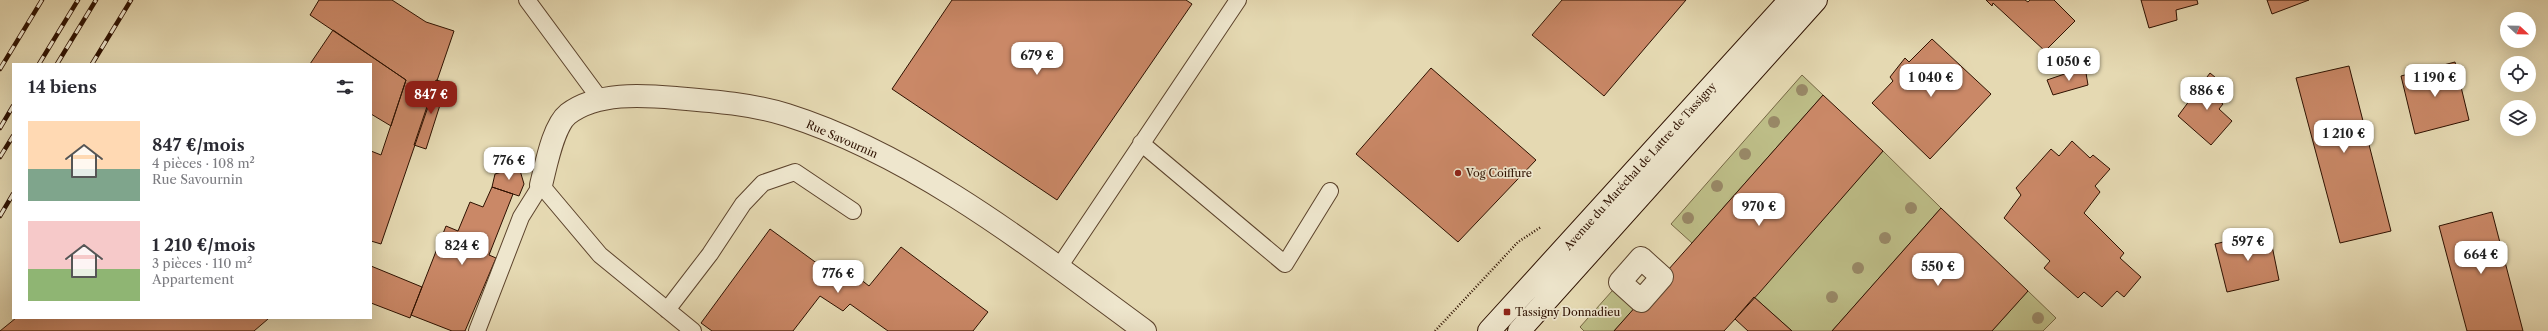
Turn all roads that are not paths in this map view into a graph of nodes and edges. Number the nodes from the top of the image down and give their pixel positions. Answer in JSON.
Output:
{"nodes":[{"id":1,"x":527,"y":0,"type":"edge"},
{"id":2,"x":1238,"y":0,"type":"edge"},
{"id":3,"x":1790,"y":0,"type":"edge"},
{"id":4,"x":1816,"y":0,"type":"edge"},
{"id":5,"x":600,"y":99,"type":"junction"},
{"id":6,"x":1141,"y":143,"type":"junction"},
{"id":7,"x":541,"y":185,"type":"junction"},
{"id":8,"x":1330,"y":191,"type":"dead end"},
{"id":9,"x":853,"y":211,"type":"dead end"},
{"id":10,"x":1059,"y":268,"type":"junction"},
{"id":11,"x":667,"y":310,"type":"junction"},
{"id":12,"x":477,"y":331,"type":"edge"},
{"id":13,"x":693,"y":331,"type":"edge"},
{"id":14,"x":1145,"y":331,"type":"edge"},
{"id":15,"x":1489,"y":331,"type":"edge"},
{"id":16,"x":1519,"y":331,"type":"edge"}],
"edges":[{"from":1,"to":5,"type":"lane"},
{"from":2,"to":6,"type":"lane"},
{"from":3,"to":15,"type":"main road","name":"Avenue du Maréchal de Lattre de Tassigny"},
{"from":4,"to":16,"type":"main road","name":"Avenue du Maréchal de Lattre de Tassigny"},
{"from":5,"to":7,"type":"main road","name":"Rue Savournin"},
{"from":5,"to":10,"type":"main road","name":"Rue Savournin"},
{"from":6,"to":8,"type":"lane"},
{"from":6,"to":10,"type":"lane"},
{"from":7,"to":11,"type":"lane"},
{"from":7,"to":12,"type":"lane"},
{"from":9,"to":11,"type":"lane"},
{"from":10,"to":14,"type":"main road","name":"Rue Savournin"},
{"from":11,"to":13,"type":"lane"}]}
